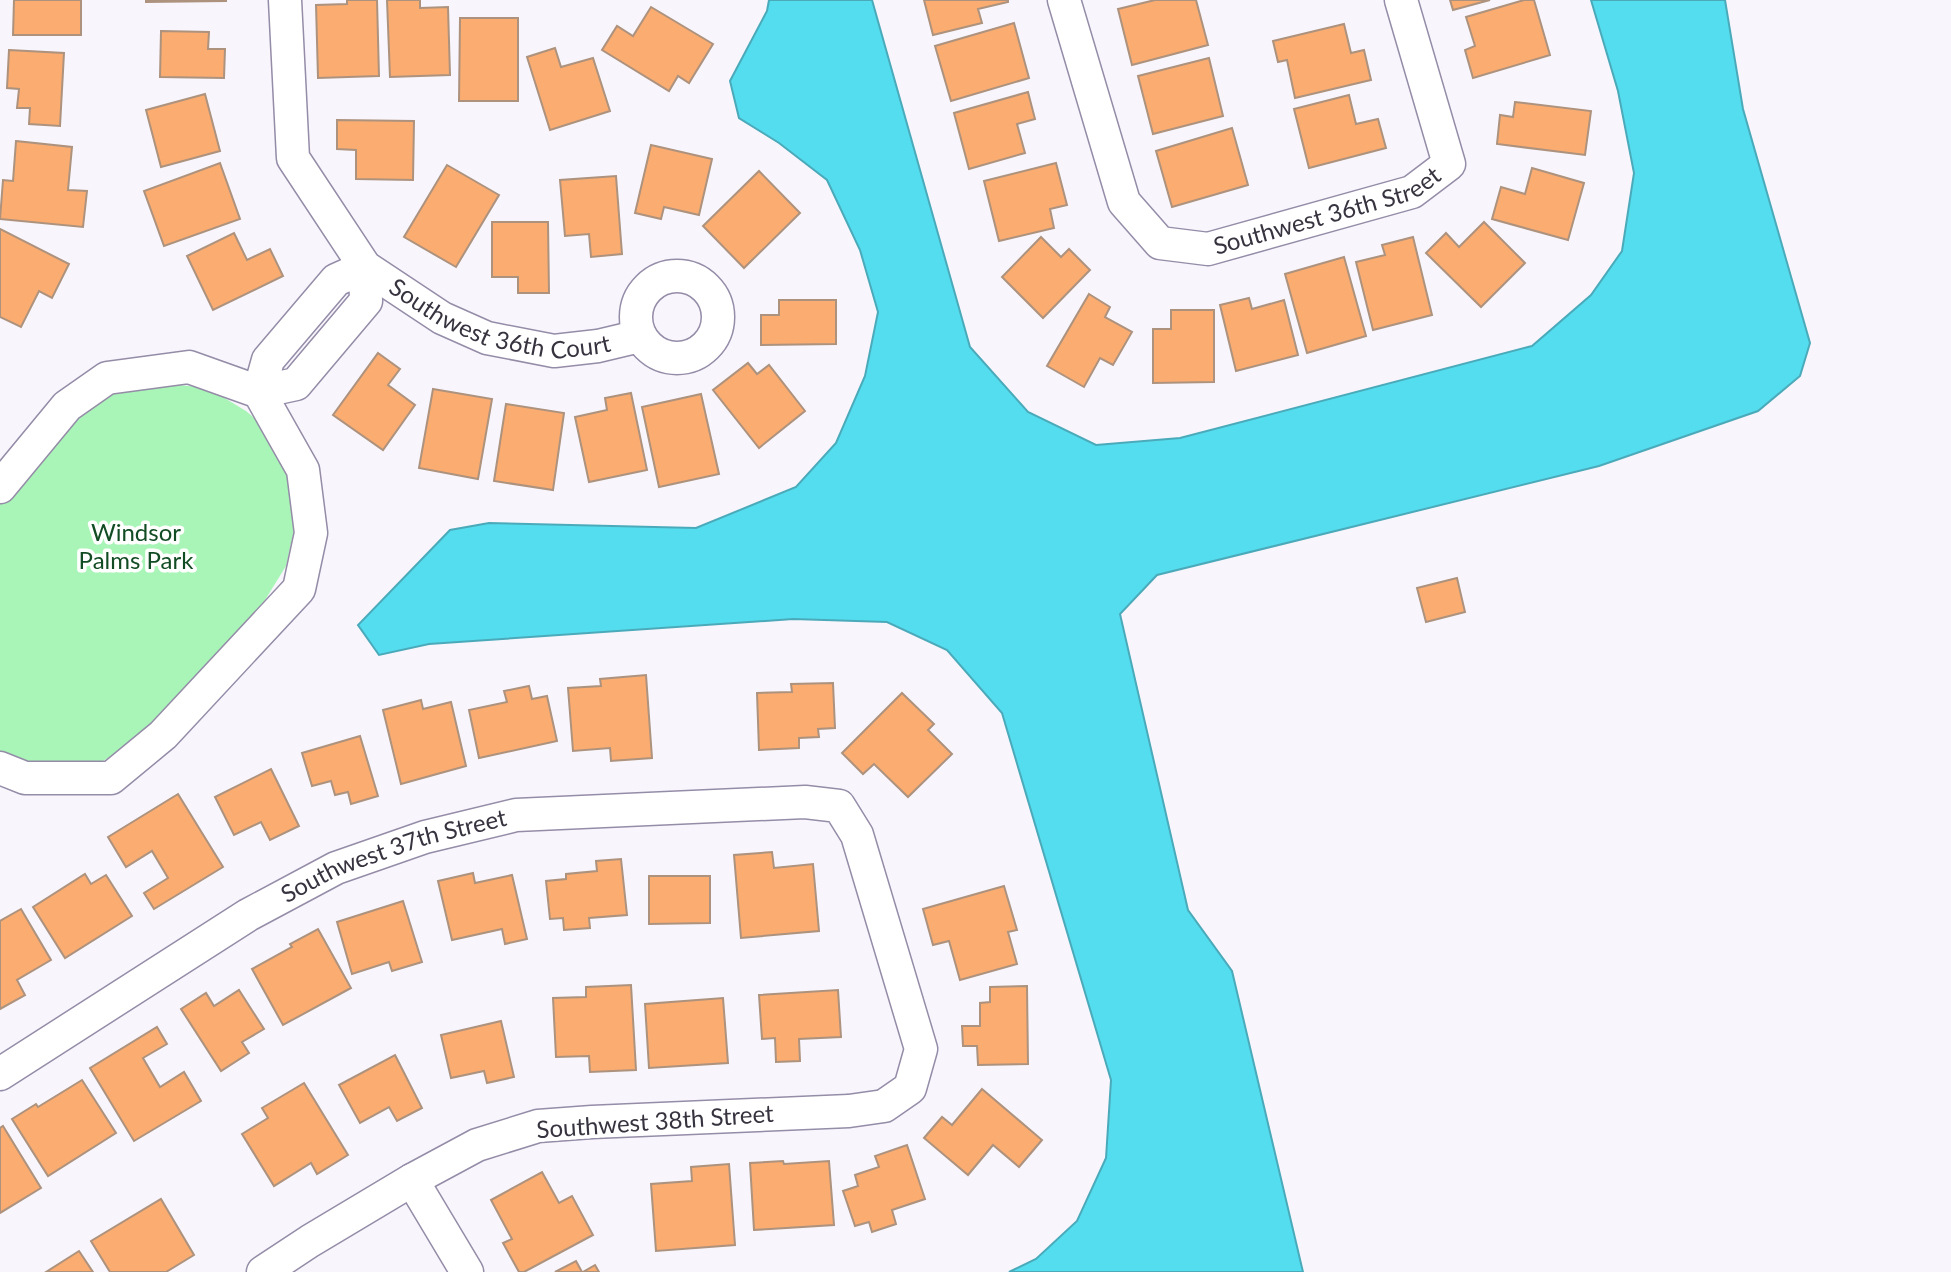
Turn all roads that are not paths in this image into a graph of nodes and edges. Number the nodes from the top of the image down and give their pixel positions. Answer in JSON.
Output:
{"nodes":[{"id":1,"x":285,"y":0,"type":"edge"},
{"id":2,"x":1064,"y":0,"type":"edge"},
{"id":3,"x":1401,"y":0,"type":"edge"},
{"id":4,"x":365,"y":267,"type":"junction"},
{"id":5,"x":640,"y":336,"type":"dead end"},
{"id":6,"x":259,"y":392,"type":"junction"},
{"id":7,"x":0,"y":487,"type":"edge"},
{"id":8,"x":0,"y":768,"type":"edge"},
{"id":9,"x":0,"y":1073,"type":"edge"},
{"id":10,"x":910,"y":1087,"type":"joint"},
{"id":11,"x":412,"y":1180,"type":"junction"},
{"id":12,"x":263,"y":1272,"type":"edge"},
{"id":13,"x":467,"y":1272,"type":"edge"}],
"edges":[{"from":1,"to":4,"type":"street"},
{"from":2,"to":3,"type":"street","name":"Southwest 36th Street"},
{"from":4,"to":5,"type":"street","name":"Southwest 36th Court"},
{"from":4,"to":6,"type":"street"},
{"from":6,"to":7,"type":"street"},
{"from":6,"to":8,"type":"street"},
{"from":9,"to":10,"type":"street","name":"Southwest 37th Street"},
{"from":10,"to":11,"type":"street","name":"Southwest 38th Street"},
{"from":11,"to":12,"type":"street","name":"Southwest 38th Street"},
{"from":11,"to":13,"type":"street"}]}
